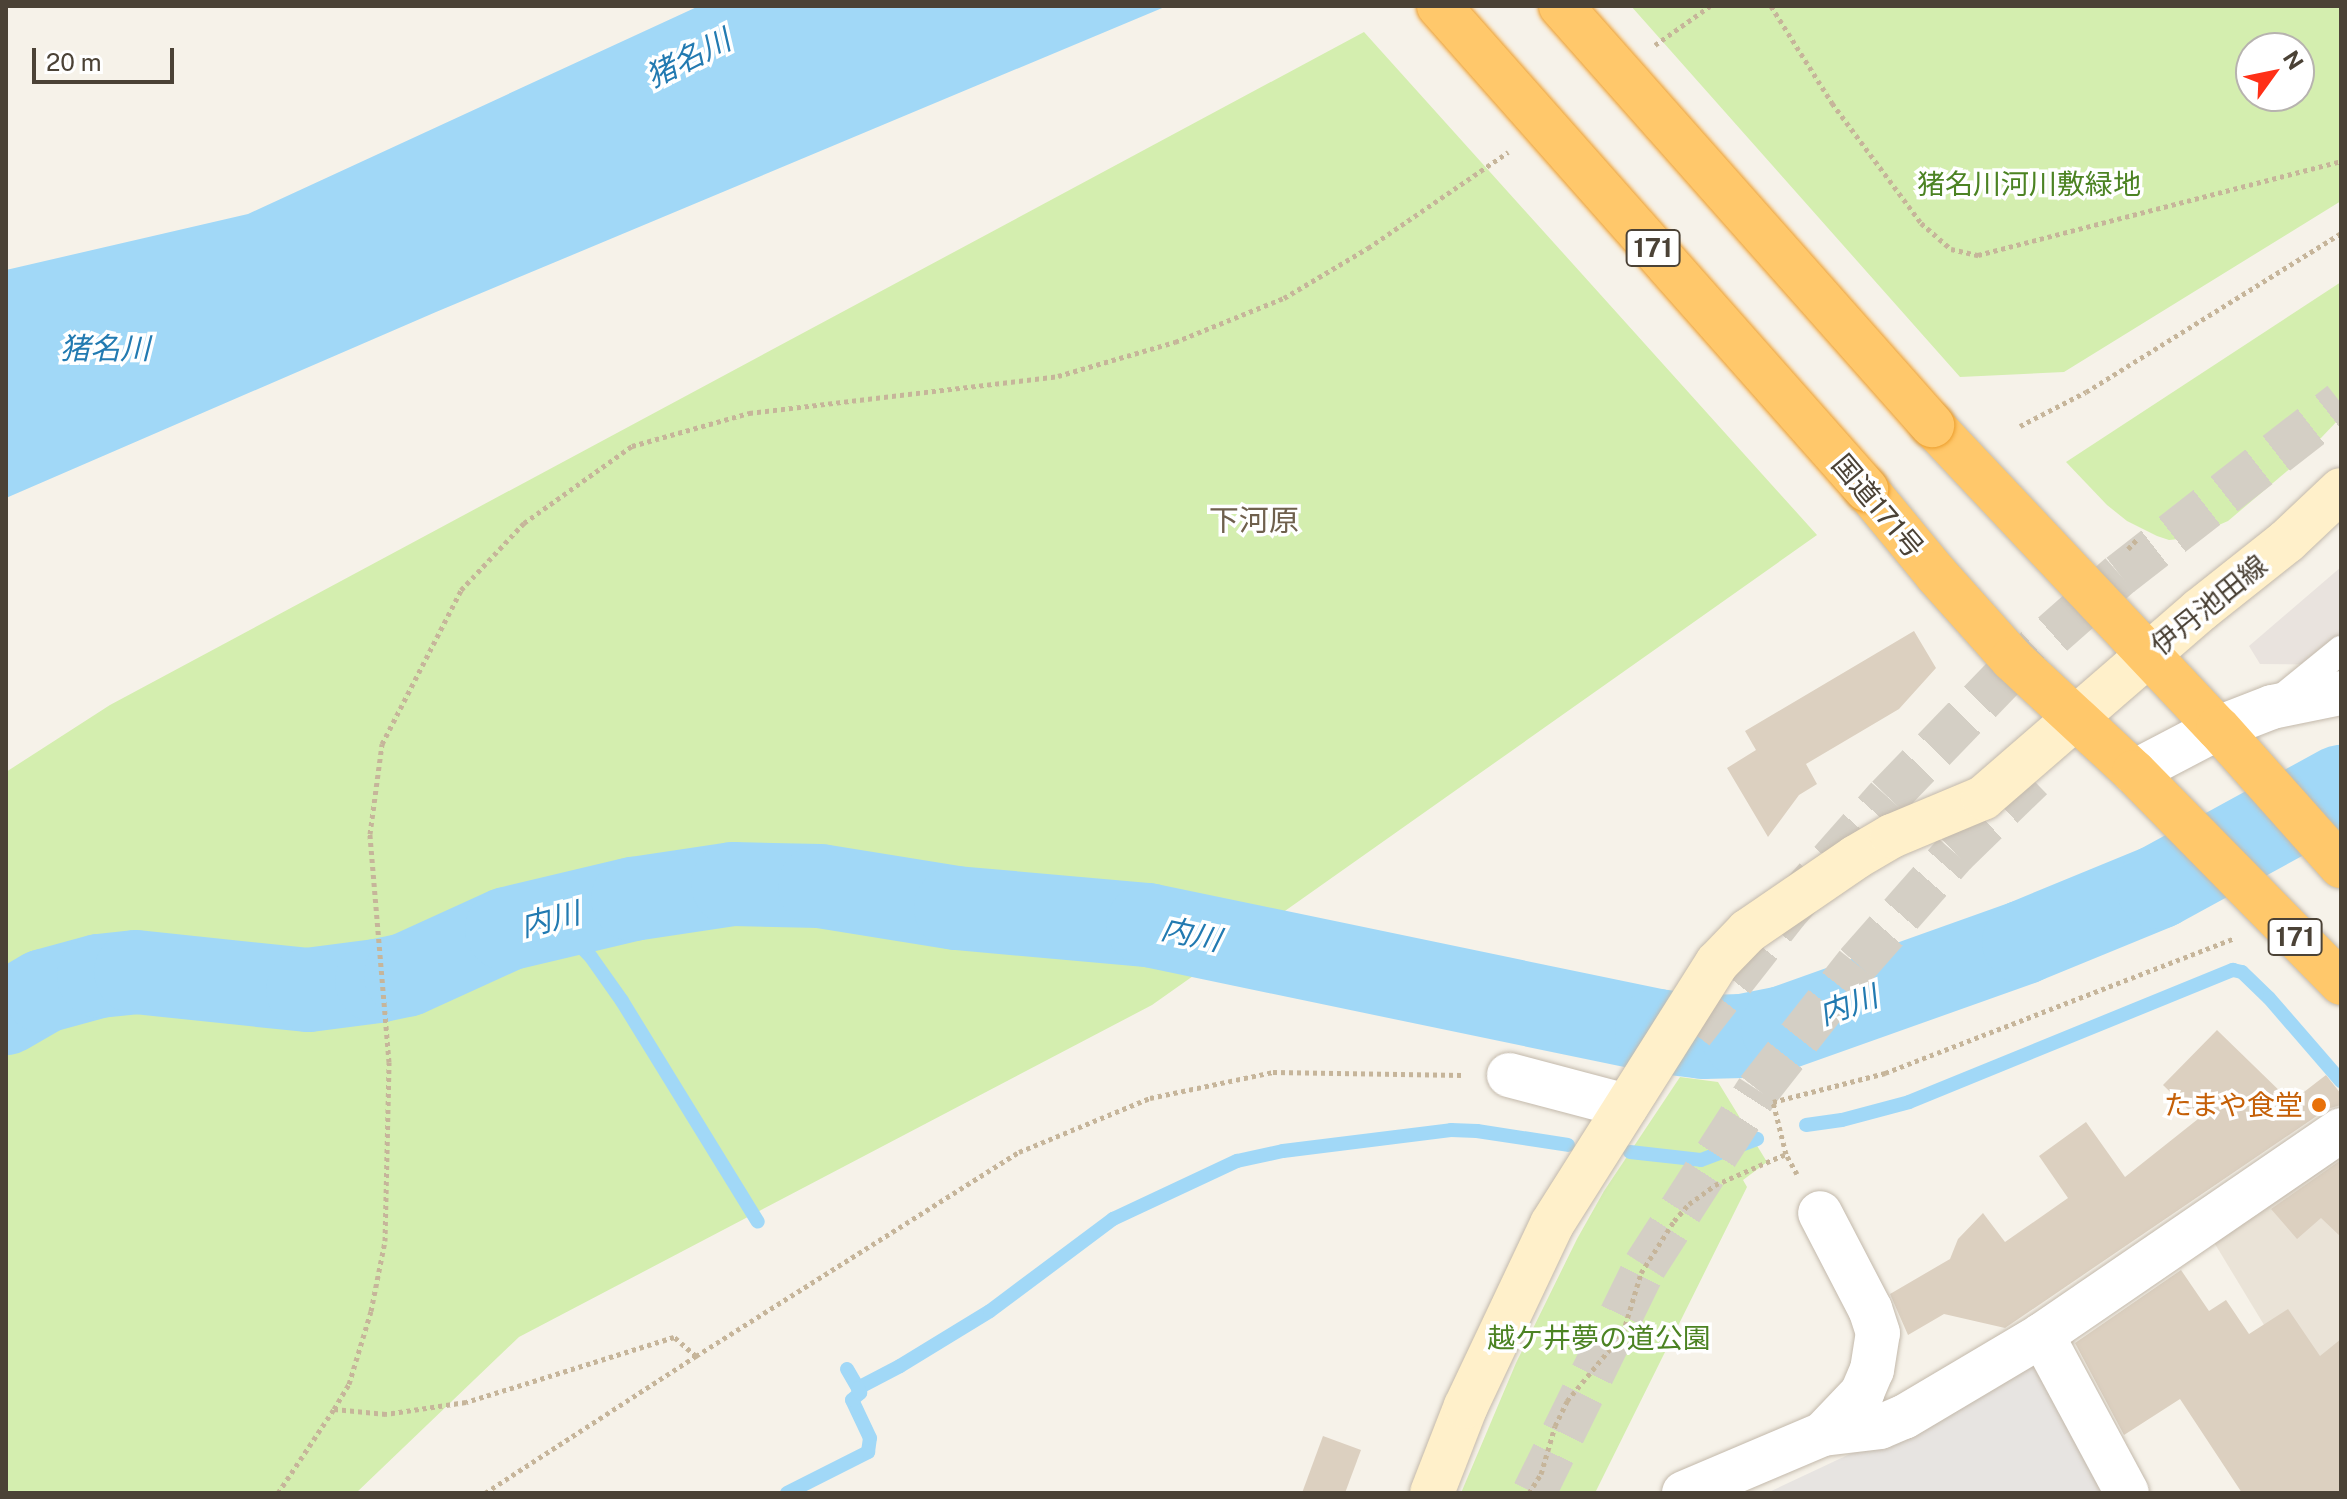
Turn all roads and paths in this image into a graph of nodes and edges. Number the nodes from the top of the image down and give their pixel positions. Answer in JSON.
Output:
{"nodes":[{"id":1,"x":1439,"y":6,"type":"edge"},
{"id":2,"x":1561,"y":6,"type":"edge"},
{"id":3,"x":1710,"y":6,"type":"edge"},
{"id":4,"x":1771,"y":6,"type":"edge"},
{"id":5,"x":1649,"y":49,"type":"dead end"},
{"id":6,"x":1520,"y":142,"type":"dead end"},
{"id":7,"x":2341,"y":161,"type":"edge"},
{"id":8,"x":2341,"y":233,"type":"edge"},
{"id":9,"x":2020,"y":426,"type":"dead end"},
{"id":10,"x":2341,"y":490,"type":"edge"},
{"id":11,"x":2139,"y":537,"type":"dead end"},
{"id":12,"x":2128,"y":549,"type":"dead end"},
{"id":13,"x":2341,"y":650,"type":"edge"},
{"id":14,"x":2148,"y":655,"type":"junction"},
{"id":15,"x":2341,"y":693,"type":"edge"},
{"id":16,"x":2272,"y":707,"type":"junction"},
{"id":17,"x":2076,"y":718,"type":"junction"},
{"id":18,"x":2218,"y":728,"type":"junction"},
{"id":19,"x":2148,"y":787,"type":"junction"},
{"id":20,"x":2335,"y":860,"type":"edge"},
{"id":21,"x":2233,"y":939,"type":"dead end"},
{"id":22,"x":2341,"y":983,"type":"edge"},
{"id":23,"x":1509,"y":1075,"type":"joint"},
{"id":24,"x":1633,"y":1094,"type":"junction"},
{"id":25,"x":2341,"y":1130,"type":"edge"},
{"id":26,"x":1786,"y":1154,"type":"junction"},
{"id":27,"x":1820,"y":1213,"type":"joint"},
{"id":28,"x":2042,"y":1335,"type":"junction"},
{"id":29,"x":696,"y":1356,"type":"junction"},
{"id":30,"x":334,"y":1409,"type":"junction"},
{"id":31,"x":1823,"y":1434,"type":"junction"},
{"id":32,"x":278,"y":1493,"type":"edge"},
{"id":33,"x":485,"y":1493,"type":"edge"},
{"id":34,"x":1432,"y":1493,"type":"edge"},
{"id":35,"x":1529,"y":1493,"type":"edge"},
{"id":36,"x":1684,"y":1493,"type":"edge"},
{"id":37,"x":2127,"y":1493,"type":"edge"}],
"edges":[{"from":1,"to":17,"type":"highway","name":"国道171号","number":"171","bridge":true},
{"from":2,"to":14,"type":"highway","bridge":true},
{"from":3,"to":5,"type":"path"},
{"from":4,"to":7,"type":"path"},
{"from":6,"to":30,"type":"path"},
{"from":8,"to":9,"type":"path"},
{"from":10,"to":14,"type":"street","name":"伊丹池田線"},
{"from":11,"to":12,"type":"path"},
{"from":13,"to":16,"type":"lane"},
{"from":14,"to":17,"type":"street","name":"伊丹池田線"},
{"from":14,"to":18,"type":"highway"},
{"from":15,"to":16,"type":"street"},
{"from":16,"to":18,"type":"street"},
{"from":17,"to":19,"type":"highway","name":"国道171号","number":"171"},
{"from":17,"to":24,"type":"street","name":"伊丹池田線"},
{"from":18,"to":19,"type":"street"},
{"from":18,"to":20,"type":"highway"},
{"from":19,"to":22,"type":"highway","name":"国道171号","number":"171"},
{"from":21,"to":26,"type":"path"},
{"from":23,"to":24,"type":"street"},
{"from":23,"to":29,"type":"path"},
{"from":24,"to":34,"type":"street","name":"伊丹池田線"},
{"from":25,"to":28,"type":"street"},
{"from":26,"to":27,"type":"path"},
{"from":26,"to":35,"type":"path"},
{"from":27,"to":31,"type":"street"},
{"from":28,"to":31,"type":"street"},
{"from":28,"to":37,"type":"street"},
{"from":29,"to":30,"type":"path"},
{"from":29,"to":33,"type":"path"},
{"from":30,"to":32,"type":"path"},
{"from":31,"to":36,"type":"street"}]}
